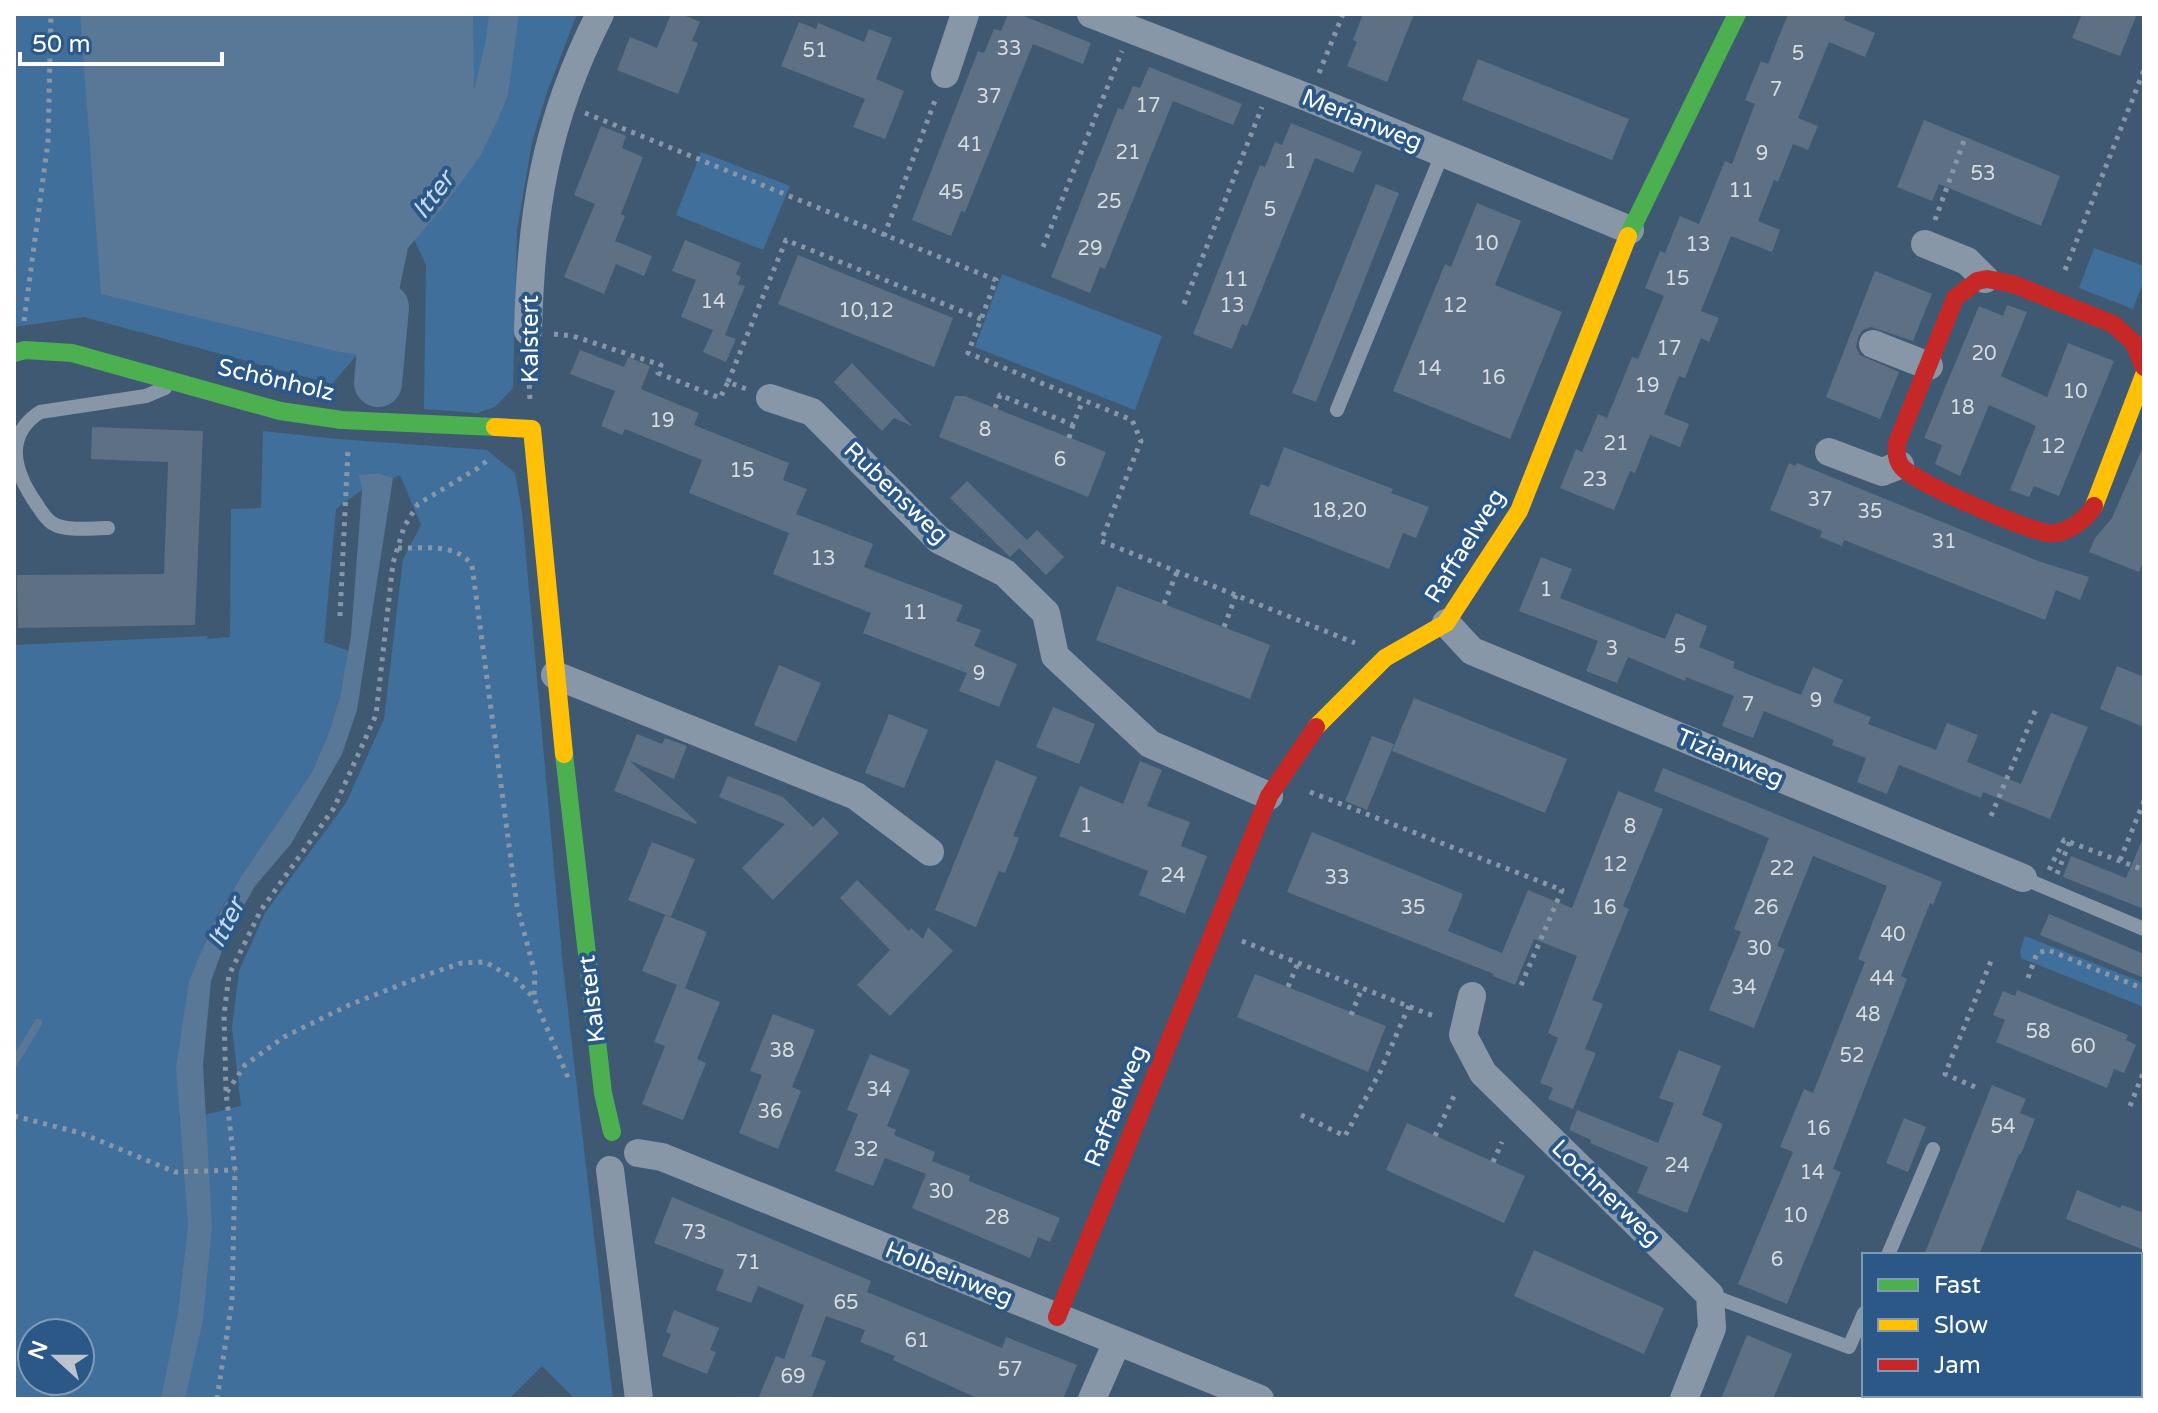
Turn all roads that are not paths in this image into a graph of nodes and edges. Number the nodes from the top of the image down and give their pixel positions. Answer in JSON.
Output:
{"nodes":[{"id":1,"x":600,"y":14,"type":"edge"},
{"id":2,"x":965,"y":14,"type":"edge"},
{"id":3,"x":1091,"y":14,"type":"edge"},
{"id":4,"x":1737,"y":14,"type":"edge"},
{"id":5,"x":945,"y":74,"type":"road end"},
{"id":6,"x":1443,"y":152,"type":"junction"},
{"id":7,"x":1630,"y":230,"type":"junction"},
{"id":8,"x":1925,"y":244,"type":"road end"},
{"id":9,"x":1985,"y":279,"type":"junction"},
{"id":10,"x":539,"y":332,"type":"road end"},
{"id":11,"x":1873,"y":344,"type":"dead end"},
{"id":12,"x":14,"y":353,"type":"edge"},
{"id":13,"x":1929,"y":366,"type":"junction"},
{"id":14,"x":2144,"y":367,"type":"edge"},
{"id":15,"x":2144,"y":375,"type":"edge"},
{"id":16,"x":179,"y":381,"type":"junction"},
{"id":17,"x":770,"y":398,"type":"dead end"},
{"id":18,"x":1337,"y":410,"type":"dead end"},
{"id":19,"x":532,"y":429,"type":"joint"},
{"id":20,"x":1829,"y":452,"type":"dead end"},
{"id":21,"x":1900,"y":465,"type":"junction"},
{"id":22,"x":16,"y":471,"type":"edge"},
{"id":23,"x":108,"y":528,"type":"dead end"},
{"id":24,"x":1446,"y":623,"type":"junction"},
{"id":25,"x":555,"y":675,"type":"junction"},
{"id":26,"x":1269,"y":796,"type":"junction"},
{"id":27,"x":930,"y":852,"type":"dead end"},
{"id":28,"x":2023,"y":878,"type":"joint"},
{"id":29,"x":2144,"y":929,"type":"edge"},
{"id":30,"x":1472,"y":996,"type":"dead end"},
{"id":31,"x":612,"y":1132,"type":"junction"},
{"id":32,"x":1933,"y":1149,"type":"dead end"},
{"id":33,"x":638,"y":1153,"type":"junction"},
{"id":34,"x":610,"y":1170,"type":"junction"},
{"id":35,"x":1889,"y":1253,"type":"edge"},
{"id":36,"x":1710,"y":1295,"type":"junction"},
{"id":37,"x":1057,"y":1317,"type":"junction"},
{"id":38,"x":1862,"y":1318,"type":"edge"},
{"id":39,"x":1117,"y":1342,"type":"junction"},
{"id":40,"x":639,"y":1399,"type":"edge"},
{"id":41,"x":1092,"y":1399,"type":"edge"},
{"id":42,"x":1260,"y":1399,"type":"edge"},
{"id":43,"x":1684,"y":1399,"type":"edge"}],
"edges":[{"from":1,"to":10,"type":"street","name":"Kalstert"},
{"from":2,"to":5,"type":"street"},
{"from":3,"to":6,"type":"street","name":"Merianweg"},
{"from":4,"to":7,"type":"street","name":"Raffaelweg"},
{"from":6,"to":7,"type":"street","name":"Merianweg"},
{"from":6,"to":18,"type":"lane"},
{"from":7,"to":24,"type":"street","name":"Raffaelweg"},
{"from":8,"to":9,"type":"street"},
{"from":9,"to":13,"type":"street"},
{"from":9,"to":14,"type":"street"},
{"from":11,"to":13,"type":"street"},
{"from":12,"to":16,"type":"street","name":"Schönholz"},
{"from":13,"to":21,"type":"street"},
{"from":15,"to":21,"type":"street"},
{"from":16,"to":19,"type":"street","name":"Schönholz"},
{"from":16,"to":22,"type":"lane"},
{"from":17,"to":26,"type":"street","name":"Rubensweg"},
{"from":19,"to":25,"type":"street","name":"Kalstert"},
{"from":20,"to":21,"type":"street"},
{"from":22,"to":23,"type":"lane"},
{"from":24,"to":26,"type":"street","name":"Raffaelweg"},
{"from":24,"to":28,"type":"street","name":"Tizianweg"},
{"from":25,"to":27,"type":"street"},
{"from":25,"to":31,"type":"street","name":"Kalstert"},
{"from":26,"to":37,"type":"street","name":"Raffaelweg"},
{"from":28,"to":29,"type":"lane"},
{"from":30,"to":36,"type":"street","name":"Lochnerweg"},
{"from":31,"to":33,"type":"street"},
{"from":31,"to":34,"type":"street","name":"Kalstert"},
{"from":32,"to":35,"type":"lane"},
{"from":33,"to":34,"type":"street"},
{"from":33,"to":37,"type":"street","name":"Holbeinweg"},
{"from":34,"to":40,"type":"street","name":"Kalstert"},
{"from":36,"to":38,"type":"lane"},
{"from":36,"to":43,"type":"street"},
{"from":37,"to":39,"type":"street","name":"Holbeinweg"},
{"from":39,"to":41,"type":"street"},
{"from":39,"to":42,"type":"street","name":"Holbeinweg"}]}
